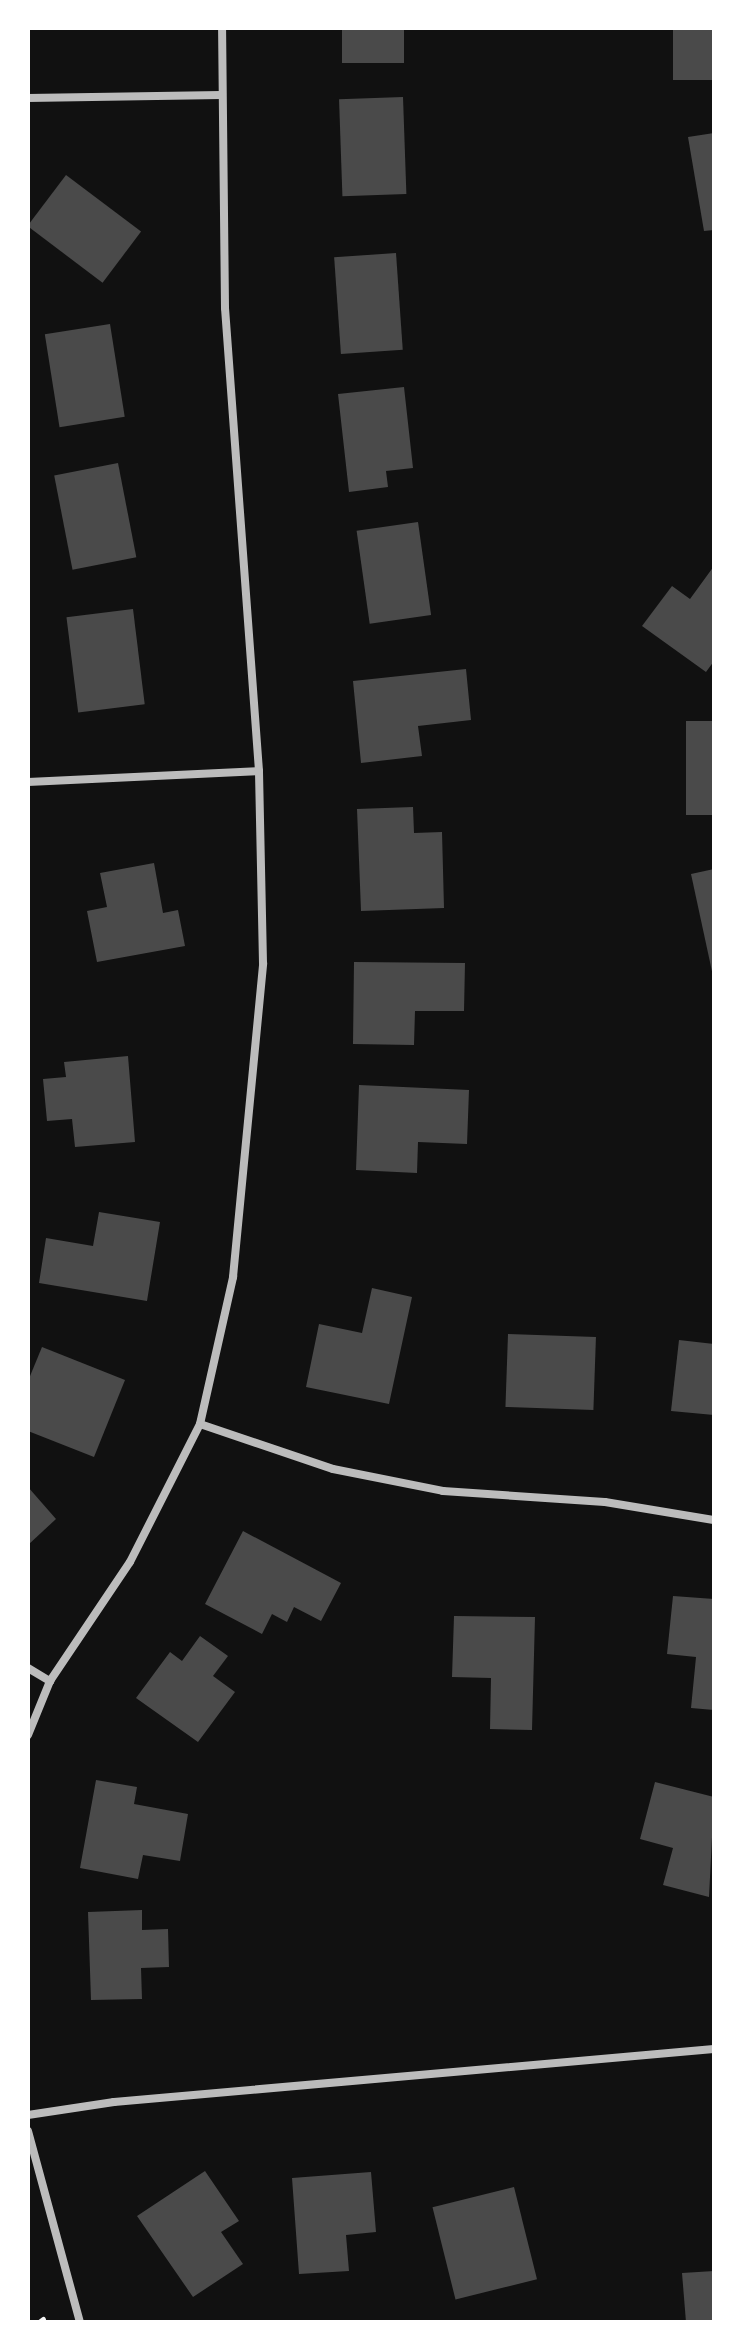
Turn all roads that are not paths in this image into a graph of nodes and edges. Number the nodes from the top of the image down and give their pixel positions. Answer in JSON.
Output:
{"nodes":[{"id":1,"x":222,"y":28,"type":"edge"},
{"id":2,"x":221,"y":95,"type":"junction"},
{"id":3,"x":28,"y":98,"type":"edge"},
{"id":4,"x":259,"y":771,"type":"junction"},
{"id":5,"x":28,"y":782,"type":"edge"},
{"id":6,"x":200,"y":1424,"type":"junction"},
{"id":7,"x":714,"y":1520,"type":"edge"},
{"id":8,"x":28,"y":1668,"type":"edge"},
{"id":9,"x":50,"y":1681,"type":"junction"},
{"id":10,"x":28,"y":1735,"type":"edge"},
{"id":11,"x":714,"y":2049,"type":"edge"},
{"id":12,"x":28,"y":2115,"type":"edge"},
{"id":13,"x":28,"y":2131,"type":"edge"},
{"id":14,"x":80,"y":2322,"type":"edge"}],
"edges":[{"from":1,"to":2,"type":"street"},
{"from":2,"to":3,"type":"street"},
{"from":2,"to":4,"type":"street"},
{"from":4,"to":5,"type":"street"},
{"from":4,"to":6,"type":"street"},
{"from":6,"to":7,"type":"street"},
{"from":6,"to":9,"type":"street"},
{"from":8,"to":9,"type":"street"},
{"from":9,"to":10,"type":"street"},
{"from":11,"to":12,"type":"street"},
{"from":13,"to":14,"type":"street"}]}
